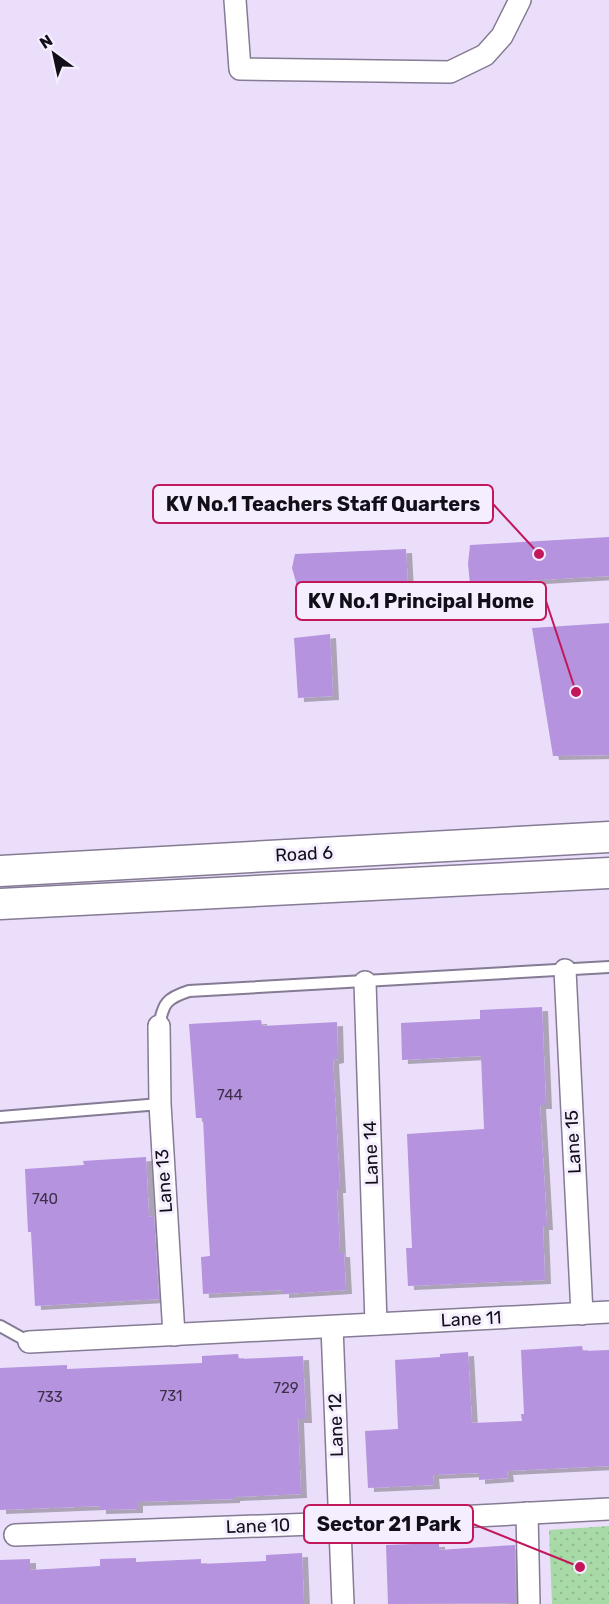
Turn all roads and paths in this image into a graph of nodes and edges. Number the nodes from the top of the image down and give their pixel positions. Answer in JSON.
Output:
{"nodes":[{"id":1,"x":235,"y":0,"type":"edge"},
{"id":2,"x":520,"y":0,"type":"edge"},
{"id":3,"x":609,"y":837,"type":"edge"},
{"id":4,"x":0,"y":871,"type":"edge"},
{"id":5,"x":609,"y":873,"type":"edge"},
{"id":6,"x":0,"y":904,"type":"edge"},
{"id":7,"x":609,"y":967,"type":"edge"},
{"id":8,"x":565,"y":970,"type":"junction"},
{"id":9,"x":365,"y":982,"type":"junction"},
{"id":10,"x":159,"y":1026,"type":"joint"},
{"id":11,"x":159,"y":1104,"type":"junction"},
{"id":12,"x":0,"y":1117,"type":"edge"},
{"id":13,"x":609,"y":1312,"type":"edge"},
{"id":14,"x":582,"y":1314,"type":"junction"},
{"id":15,"x":376,"y":1324,"type":"junction"},
{"id":16,"x":0,"y":1326,"type":"edge"},
{"id":17,"x":332,"y":1327,"type":"junction"},
{"id":18,"x":174,"y":1335,"type":"junction"},
{"id":19,"x":29,"y":1342,"type":"joint"},
{"id":20,"x":609,"y":1509,"type":"edge"},
{"id":21,"x":527,"y":1513,"type":"junction"},
{"id":22,"x":340,"y":1522,"type":"junction"},
{"id":23,"x":11,"y":1535,"type":"dead end"},
{"id":24,"x":343,"y":1604,"type":"edge"},
{"id":25,"x":530,"y":1604,"type":"edge"}],
"edges":[{"from":1,"to":2,"type":"street"},
{"from":3,"to":4,"type":"street","name":"Road 6"},
{"from":5,"to":6,"type":"street","name":"Road 6"},
{"from":7,"to":8,"type":"lane"},
{"from":8,"to":9,"type":"lane"},
{"from":8,"to":14,"type":"street","name":"Lane 15"},
{"from":9,"to":10,"type":"lane"},
{"from":9,"to":15,"type":"street","name":"Lane 14"},
{"from":10,"to":11,"type":"street","name":"Lane 13"},
{"from":11,"to":12,"type":"lane"},
{"from":11,"to":18,"type":"street","name":"Lane 13"},
{"from":13,"to":14,"type":"street","name":"Lane 11"},
{"from":14,"to":15,"type":"street","name":"Lane 11"},
{"from":15,"to":17,"type":"street","name":"Lane 11"},
{"from":16,"to":19,"type":"lane"},
{"from":17,"to":18,"type":"street","name":"Lane 11"},
{"from":17,"to":22,"type":"street","name":"Lane 12"},
{"from":18,"to":19,"type":"street","name":"Lane 11"},
{"from":20,"to":21,"type":"street","name":"Lane 10"},
{"from":21,"to":22,"type":"street","name":"Lane 10"},
{"from":21,"to":25,"type":"street"},
{"from":22,"to":23,"type":"street","name":"Lane 10"},
{"from":22,"to":24,"type":"street","name":"Lane 12"}]}
